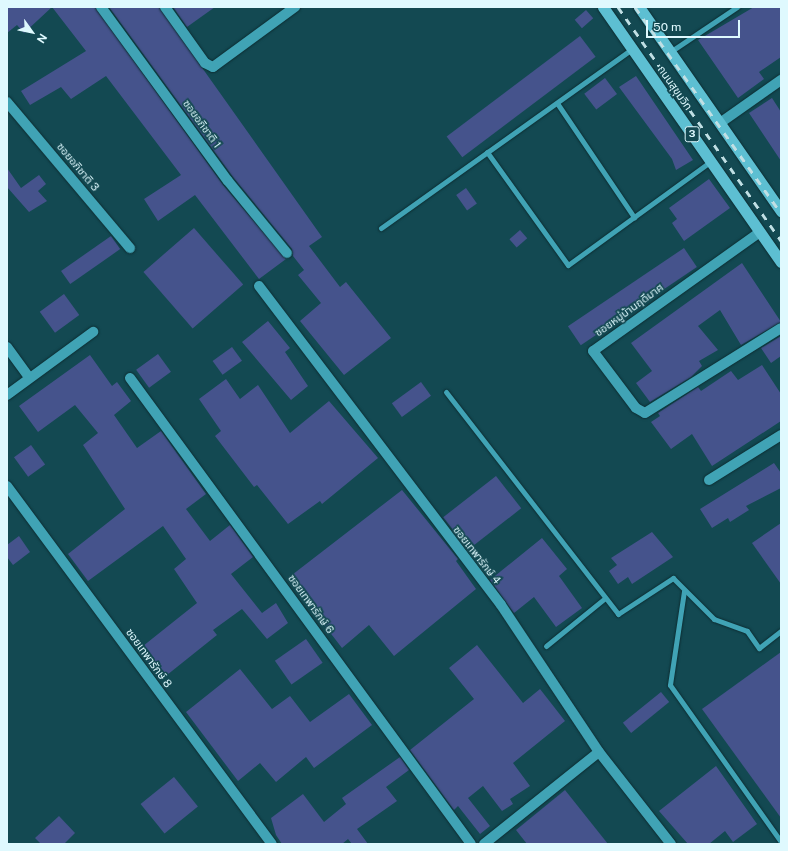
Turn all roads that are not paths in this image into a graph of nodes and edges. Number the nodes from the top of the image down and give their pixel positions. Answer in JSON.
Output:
{"nodes":[{"id":1,"x":101,"y":7,"type":"edge"},
{"id":2,"x":165,"y":7,"type":"edge"},
{"id":3,"x":295,"y":7,"type":"edge"},
{"id":4,"x":603,"y":7,"type":"edge"},
{"id":5,"x":639,"y":7,"type":"edge"},
{"id":6,"x":737,"y":7,"type":"edge"},
{"id":7,"x":632,"y":49,"type":"junction"},
{"id":8,"x":670,"y":52,"type":"junction"},
{"id":9,"x":781,"y":80,"type":"edge"},
{"id":10,"x":7,"y":102,"type":"edge"},
{"id":11,"x":557,"y":102,"type":"junction"},
{"id":12,"x":720,"y":123,"type":"junction"},
{"id":13,"x":488,"y":152,"type":"junction"},
{"id":14,"x":711,"y":162,"type":"junction"},
{"id":15,"x":781,"y":211,"type":"edge"},
{"id":16,"x":634,"y":217,"type":"junction"},
{"id":17,"x":381,"y":228,"type":"dead end"},
{"id":18,"x":760,"y":232,"type":"junction"},
{"id":19,"x":130,"y":248,"type":"dead end"},
{"id":20,"x":287,"y":253,"type":"dead end"},
{"id":21,"x":781,"y":262,"type":"edge"},
{"id":22,"x":259,"y":286,"type":"dead end"},
{"id":23,"x":781,"y":328,"type":"edge"},
{"id":24,"x":94,"y":332,"type":"dead end"},
{"id":25,"x":7,"y":347,"type":"edge"},
{"id":26,"x":29,"y":377,"type":"junction"},
{"id":27,"x":130,"y":378,"type":"dead end"},
{"id":28,"x":446,"y":392,"type":"dead end"},
{"id":29,"x":7,"y":395,"type":"edge"},
{"id":30,"x":781,"y":435,"type":"edge"},
{"id":31,"x":709,"y":480,"type":"dead end"},
{"id":32,"x":7,"y":486,"type":"edge"},
{"id":33,"x":684,"y":591,"type":"junction"},
{"id":34,"x":605,"y":598,"type":"junction"},
{"id":35,"x":781,"y":630,"type":"edge"},
{"id":36,"x":546,"y":646,"type":"dead end"},
{"id":37,"x":599,"y":752,"type":"junction"},
{"id":38,"x":781,"y":842,"type":"edge"},
{"id":39,"x":272,"y":844,"type":"edge"},
{"id":40,"x":471,"y":844,"type":"edge"},
{"id":41,"x":484,"y":844,"type":"edge"},
{"id":42,"x":671,"y":844,"type":"edge"}],
"edges":[{"from":1,"to":20,"type":"street","name":"ซอยอภิชาติ 1"},
{"from":2,"to":3,"type":"street"},
{"from":4,"to":7,"type":"highway","name":"ถนนสุขุมวิท","number":"3"},
{"from":5,"to":8,"type":"highway","name":"ถนนสุขุมวิท"},
{"from":6,"to":8,"type":"lane"},
{"from":7,"to":11,"type":"lane"},
{"from":7,"to":14,"type":"highway","name":"ถนนสุขุมวิท","number":"3"},
{"from":8,"to":12,"type":"highway","name":"ถนนสุขุมวิท"},
{"from":9,"to":12,"type":"street"},
{"from":10,"to":19,"type":"street","name":"ซอยอภิชาติ 3"},
{"from":11,"to":13,"type":"lane"},
{"from":11,"to":16,"type":"lane"},
{"from":12,"to":15,"type":"highway","name":"ถนนสุขุมวิท"},
{"from":13,"to":16,"type":"lane"},
{"from":13,"to":17,"type":"lane"},
{"from":14,"to":16,"type":"lane"},
{"from":14,"to":18,"type":"highway","name":"ถนนสุขุมวิท","number":"3"},
{"from":18,"to":21,"type":"highway","name":"ถนนสุขุมวิท","number":"3"},
{"from":18,"to":23,"type":"street","name":"ซอยหมู่บ้านฤดีมาศ"},
{"from":22,"to":37,"type":"street","name":"ซอยเทพารักษ์ 4"},
{"from":24,"to":26,"type":"street"},
{"from":25,"to":26,"type":"street"},
{"from":26,"to":29,"type":"street"},
{"from":27,"to":40,"type":"street","name":"ซอยเทพารักษ์ 6"},
{"from":28,"to":34,"type":"lane"},
{"from":30,"to":31,"type":"street"},
{"from":32,"to":39,"type":"street","name":"ซอยเทพารักษ์ 8"},
{"from":33,"to":34,"type":"lane"},
{"from":33,"to":35,"type":"lane"},
{"from":33,"to":38,"type":"lane"},
{"from":34,"to":36,"type":"lane"},
{"from":37,"to":41,"type":"street"},
{"from":37,"to":42,"type":"street","name":"ซอยเทพารักษ์ 4"}]}
